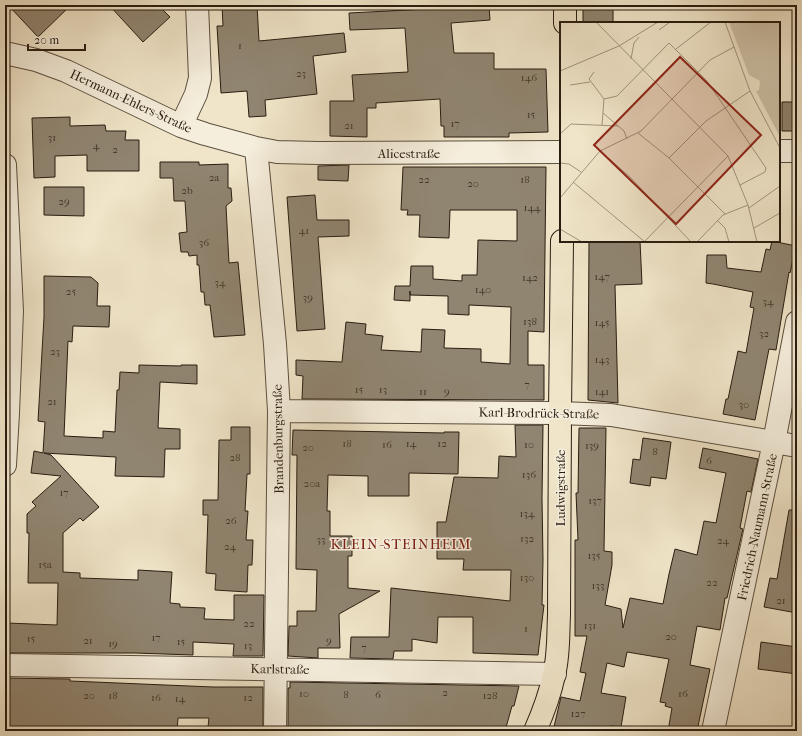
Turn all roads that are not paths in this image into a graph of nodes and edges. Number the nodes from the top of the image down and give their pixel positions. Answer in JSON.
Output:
{"nodes":[{"id":1,"x":565,"y":5,"type":"edge"},
{"id":2,"x":193,"y":10,"type":"edge"},
{"id":3,"x":564,"y":22,"type":"edge"},
{"id":4,"x":5,"y":53,"type":"edge"},
{"id":5,"x":181,"y":126,"type":"junction"},
{"id":6,"x":256,"y":148,"type":"junction"},
{"id":7,"x":780,"y":151,"type":"edge"},
{"id":8,"x":797,"y":151,"type":"edge"},
{"id":9,"x":560,"y":152,"type":"edge"},
{"id":10,"x":5,"y":165,"type":"edge"},
{"id":11,"x":562,"y":242,"type":"edge"},
{"id":12,"x":797,"y":322,"type":"edge"},
{"id":13,"x":279,"y":411,"type":"junction"},
{"id":14,"x":560,"y":413,"type":"junction"},
{"id":15,"x":774,"y":442,"type":"junction"},
{"id":16,"x":797,"y":446,"type":"edge"},
{"id":17,"x":5,"y":465,"type":"edge"},
{"id":18,"x":5,"y":665,"type":"edge"},
{"id":19,"x":277,"y":669,"type":"junction"},
{"id":20,"x":555,"y":674,"type":"junction"},
{"id":21,"x":275,"y":731,"type":"edge"},
{"id":22,"x":535,"y":731,"type":"edge"},
{"id":23,"x":713,"y":731,"type":"edge"}],
"edges":[{"from":1,"to":3,"type":"main road"},
{"from":2,"to":5,"type":"street"},
{"from":4,"to":5,"type":"street","name":"Hermann-Ehlers-Straße"},
{"from":5,"to":6,"type":"street","name":"Hermann-Ehlers-Straße"},
{"from":6,"to":9,"type":"street","name":"Alicestraße"},
{"from":6,"to":13,"type":"street","name":"Brandenburgstraße"},
{"from":7,"to":8,"type":"street"},
{"from":10,"to":17,"type":"street"},
{"from":11,"to":14,"type":"main road","name":"Ludwigstraße"},
{"from":12,"to":15,"type":"street","name":"Friedrich-Naumann-Straße"},
{"from":13,"to":14,"type":"street","name":"Karl-Brodrück-Straße"},
{"from":13,"to":19,"type":"street","name":"Brandenburgstraße"},
{"from":14,"to":15,"type":"street","name":"Karl-Brodrück-Straße"},
{"from":14,"to":20,"type":"main road","name":"Ludwigstraße"},
{"from":15,"to":16,"type":"street","name":"Karl-Brodrück-Straße"},
{"from":15,"to":23,"type":"street","name":"Friedrich-Naumann-Straße"},
{"from":18,"to":19,"type":"street","name":"Karlstraße"},
{"from":19,"to":20,"type":"street","name":"Karlstraße"},
{"from":19,"to":21,"type":"street","name":"Brandenburgstraße"},
{"from":20,"to":22,"type":"main road","name":"Ludwigstraße"}]}
